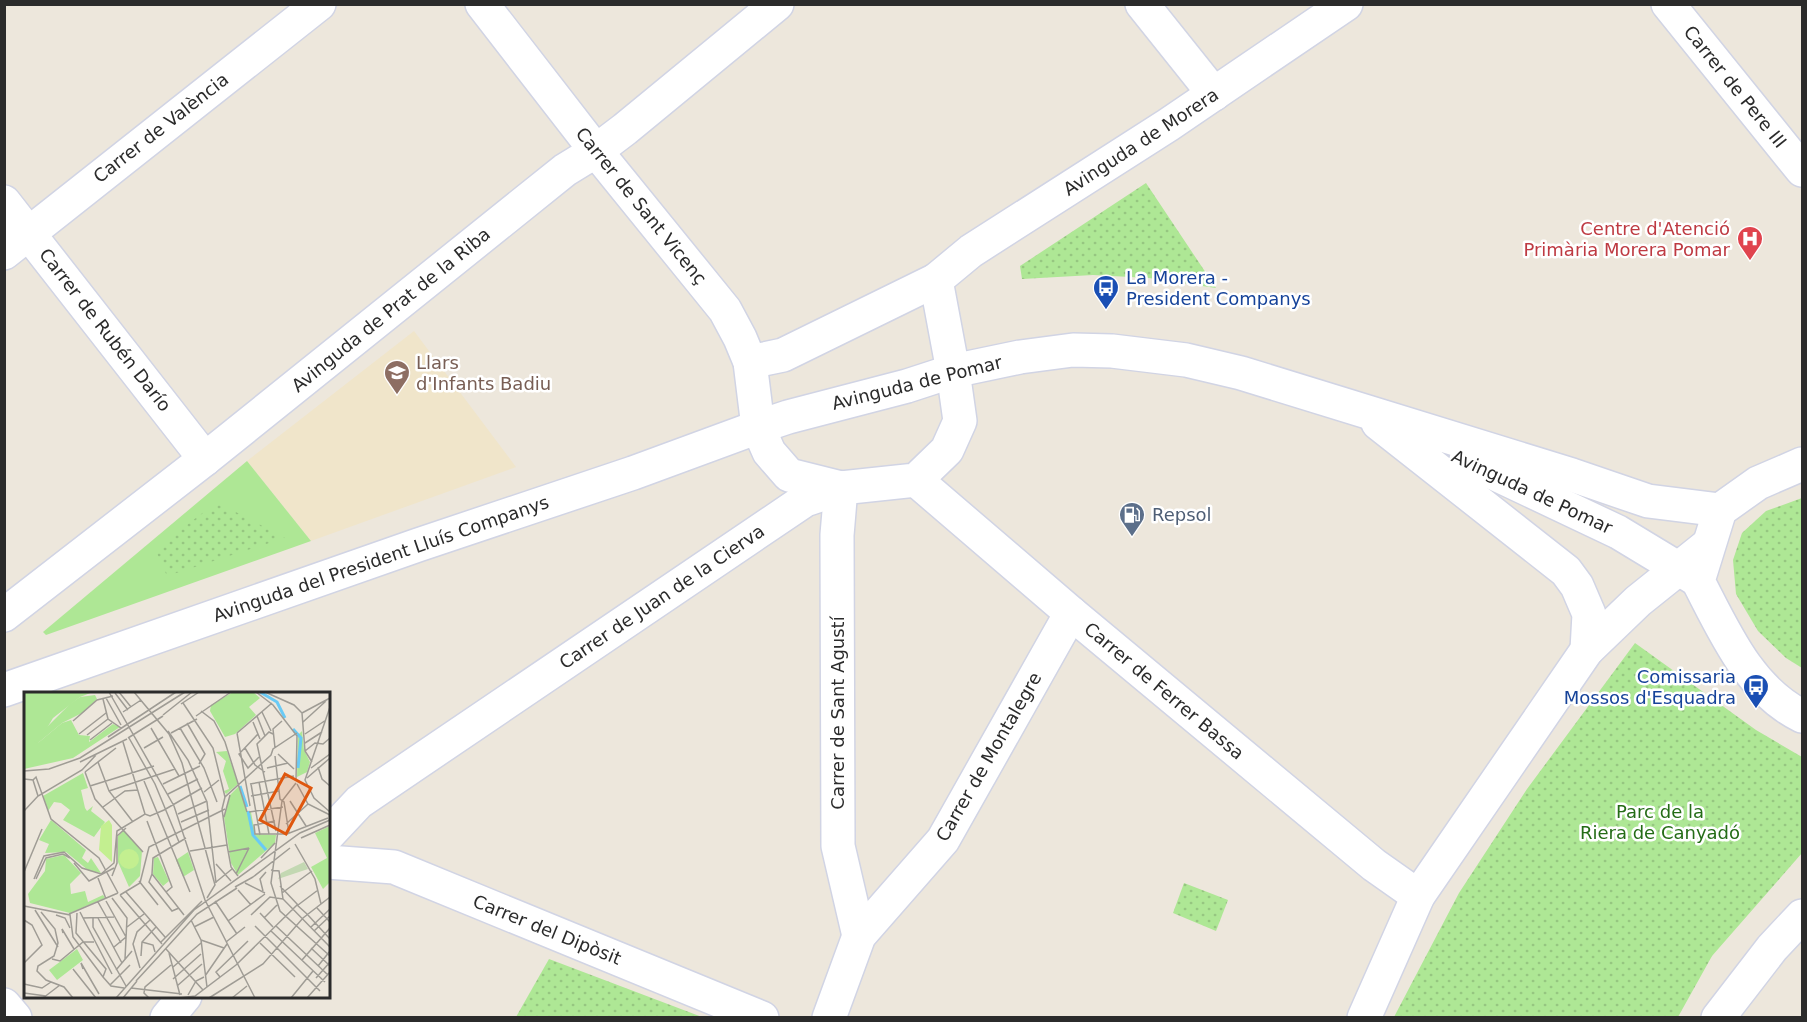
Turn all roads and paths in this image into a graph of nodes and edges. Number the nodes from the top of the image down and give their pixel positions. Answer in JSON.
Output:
{"nodes":[{"id":1,"x":319,"y":4,"type":"edge"},
{"id":2,"x":482,"y":4,"type":"edge"},
{"id":3,"x":777,"y":4,"type":"edge"},
{"id":4,"x":1142,"y":4,"type":"edge"},
{"id":5,"x":1346,"y":4,"type":"edge"},
{"id":6,"x":1668,"y":4,"type":"edge"},
{"id":7,"x":1214,"y":94,"type":"junction"},
{"id":8,"x":596,"y":151,"type":"junction"},
{"id":9,"x":1803,"y":170,"type":"edge"},
{"id":10,"x":4,"y":202,"type":"edge"},
{"id":11,"x":17,"y":243,"type":"edge"},
{"id":12,"x":936,"y":280,"type":"junction"},
{"id":13,"x":750,"y":362,"type":"junction"},
{"id":14,"x":953,"y":371,"type":"junction"},
{"id":15,"x":1363,"y":411,"type":"junction"},
{"id":16,"x":758,"y":427,"type":"junction"},
{"id":17,"x":205,"y":459,"type":"junction"},
{"id":18,"x":1803,"y":464,"type":"edge"},
{"id":19,"x":916,"y":480,"type":"junction"},
{"id":20,"x":841,"y":488,"type":"junction"},
{"id":21,"x":1720,"y":510,"type":"junction"},
{"id":22,"x":1688,"y":574,"type":"junction"},
{"id":23,"x":1071,"y":613,"type":"junction"},
{"id":24,"x":4,"y":615,"type":"edge"},
{"id":25,"x":1587,"y":650,"type":"junction"},
{"id":26,"x":4,"y":690,"type":"edge"},
{"id":27,"x":1803,"y":716,"type":"edge"},
{"id":28,"x":330,"y":833,"type":"edge"},
{"id":29,"x":330,"y":862,"type":"edge"},
{"id":30,"x":1418,"y":896,"type":"junction"},
{"id":31,"x":1803,"y":916,"type":"edge"},
{"id":32,"x":859,"y":936,"type":"junction"},
{"id":33,"x":183,"y":998,"type":"edge"},
{"id":34,"x":4,"y":1005,"type":"edge"},
{"id":35,"x":15,"y":1017,"type":"edge"},
{"id":36,"x":166,"y":1017,"type":"edge"},
{"id":37,"x":762,"y":1017,"type":"edge"},
{"id":38,"x":829,"y":1017,"type":"edge"},
{"id":39,"x":1364,"y":1017,"type":"edge"},
{"id":40,"x":1718,"y":1017,"type":"edge"}],
"edges":[{"from":1,"to":11,"type":"street","name":"Carrer de València"},
{"from":2,"to":8,"type":"street","name":"Carrer de Sant Vicenç"},
{"from":3,"to":8,"type":"street","name":"Avinguda de Prat de la Riba"},
{"from":4,"to":7,"type":"street"},
{"from":5,"to":7,"type":"street","name":"Avinguda de Morera"},
{"from":6,"to":9,"type":"street","name":"Carrer de Pere III"},
{"from":7,"to":12,"type":"street","name":"Avinguda de Morera"},
{"from":8,"to":13,"type":"street","name":"Carrer de Sant Vicenç"},
{"from":8,"to":17,"type":"street","name":"Avinguda de Prat de la Riba"},
{"from":10,"to":11,"type":"street","name":"Carrer de Rubén Darío"},
{"from":11,"to":17,"type":"street","name":"Carrer de Rubén Darío"},
{"from":12,"to":13,"type":"street","name":"Avinguda de Morera"},
{"from":12,"to":14,"type":"street"},
{"from":13,"to":16,"type":"street","name":"Carrer de Sant Vicenç"},
{"from":14,"to":15,"type":"street","name":"Avinguda de Pomar"},
{"from":14,"to":16,"type":"street","name":"Avinguda de Pomar"},
{"from":14,"to":19,"type":"street"},
{"from":15,"to":21,"type":"street","name":"Avinguda de Pomar"},
{"from":15,"to":22,"type":"street","name":"Avinguda de Pomar"},
{"from":15,"to":25,"type":"street"},
{"from":16,"to":20,"type":"street"},
{"from":16,"to":26,"type":"street","name":"Avinguda del President Lluís Companys"},
{"from":17,"to":24,"type":"street","name":"Avinguda de Prat de la Riba"},
{"from":18,"to":21,"type":"street"},
{"from":19,"to":20,"type":"street","name":"Carrer de Juan de la Cierva"},
{"from":19,"to":23,"type":"street","name":"Carrer de Ferrer Bassa"},
{"from":20,"to":28,"type":"street","name":"Carrer de Juan de la Cierva"},
{"from":20,"to":32,"type":"street","name":"Carrer de Sant Agustí"},
{"from":21,"to":22,"type":"street"},
{"from":22,"to":25,"type":"street"},
{"from":22,"to":27,"type":"street"},
{"from":23,"to":30,"type":"street","name":"Carrer de Ferrer Bassa"},
{"from":23,"to":32,"type":"street","name":"Carrer de Montalegre"},
{"from":25,"to":30,"type":"street"},
{"from":29,"to":37,"type":"street","name":"Carrer del Dipòsit"},
{"from":30,"to":39,"type":"street"},
{"from":31,"to":40,"type":"street"},
{"from":32,"to":38,"type":"street","name":"Carrer de Montalegre"},
{"from":33,"to":36,"type":"street"},
{"from":34,"to":35,"type":"street"}]}
